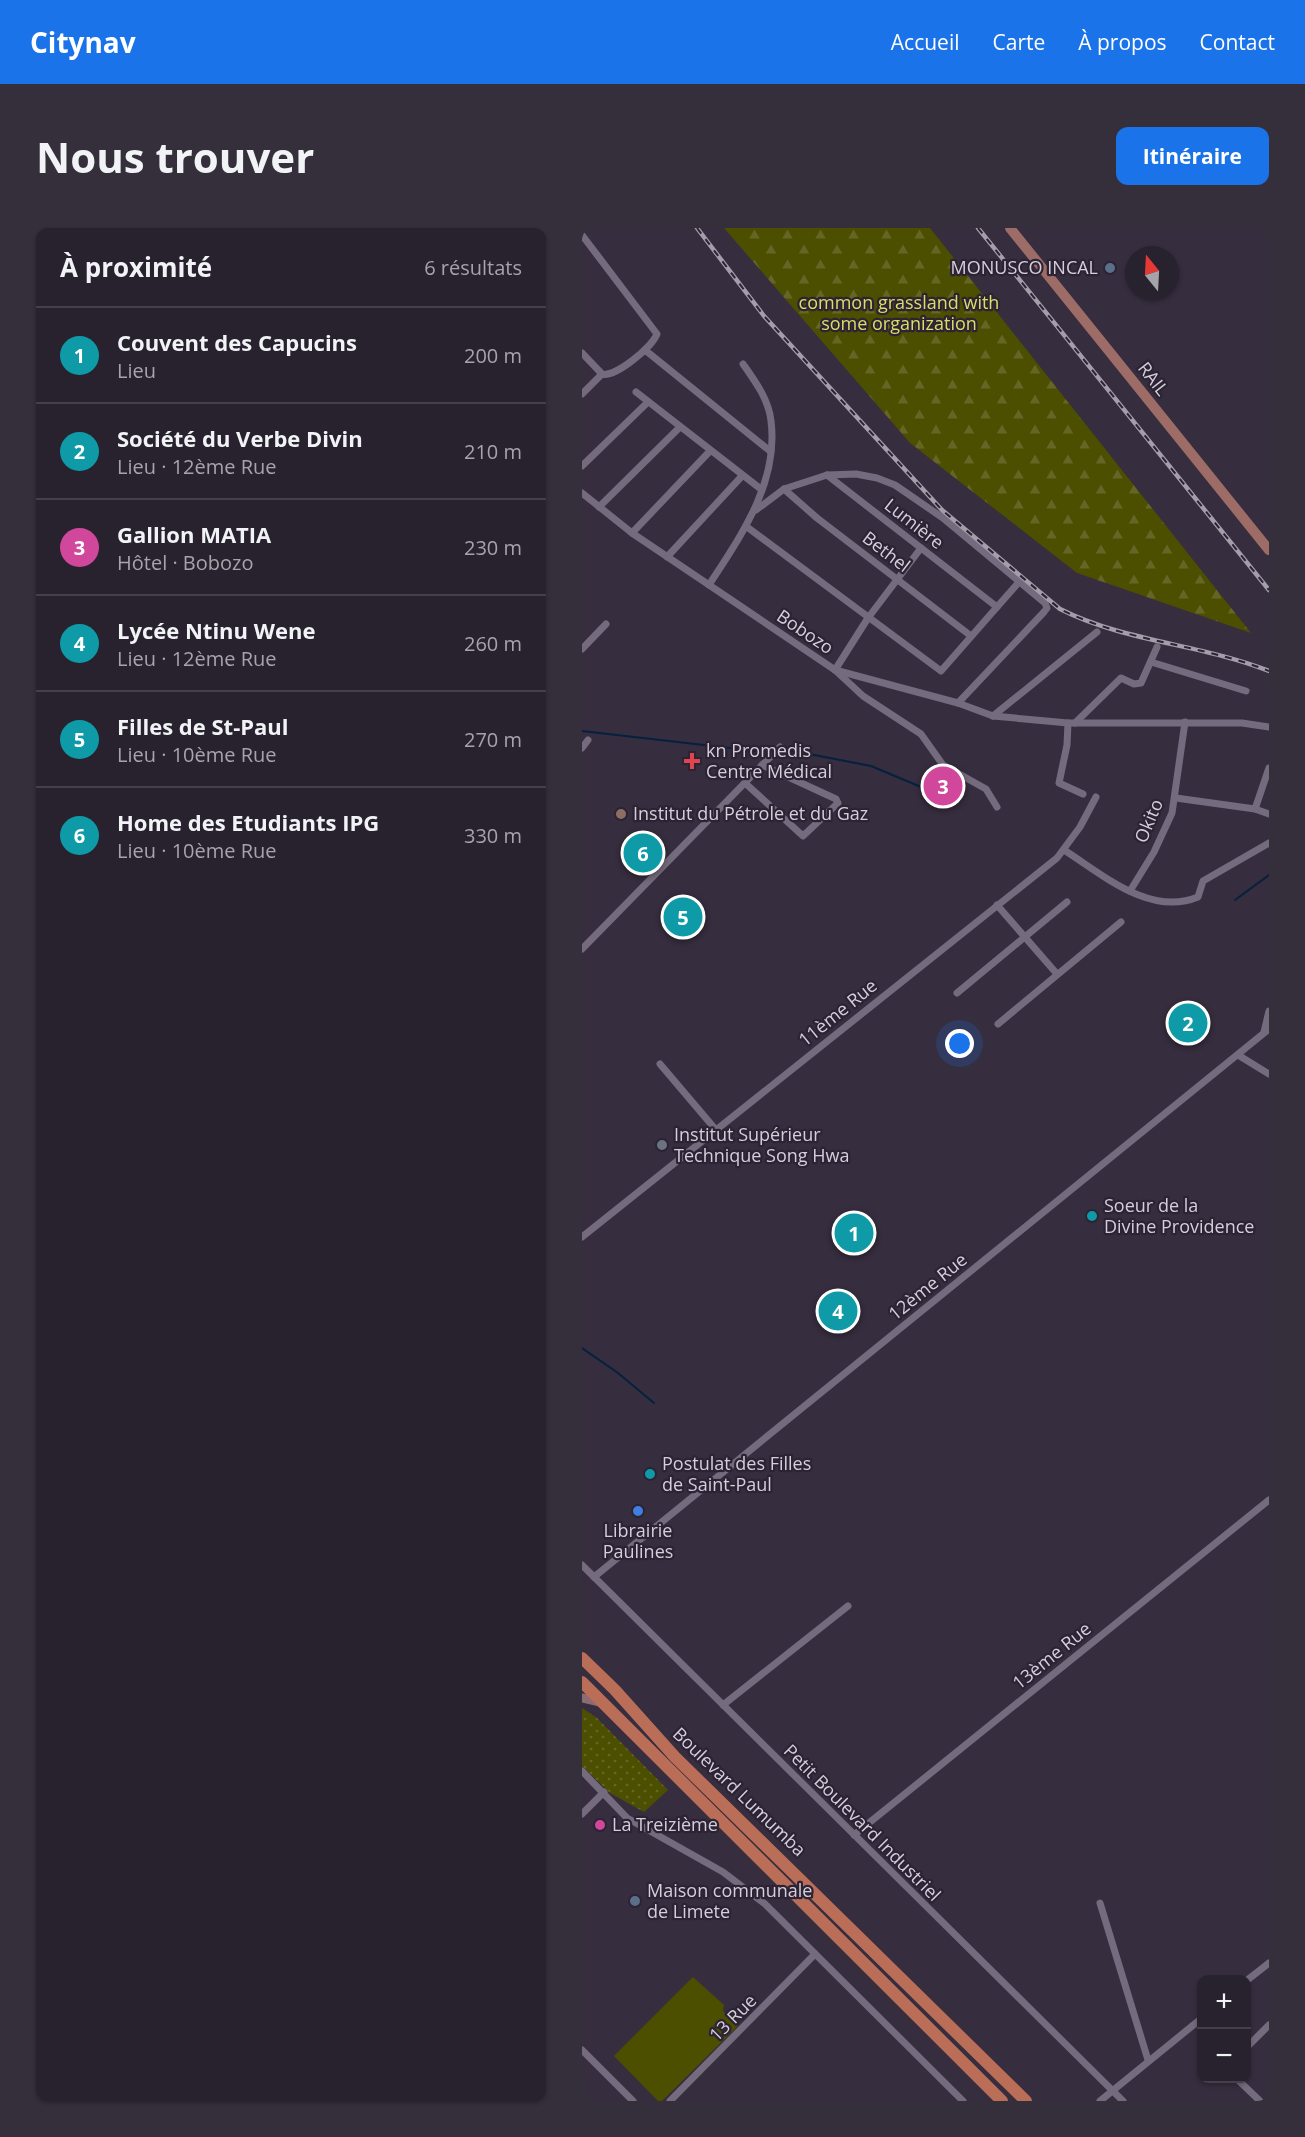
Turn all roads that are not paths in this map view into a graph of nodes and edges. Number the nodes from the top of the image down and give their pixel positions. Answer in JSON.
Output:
{"nodes":[{"id":1,"x":1010,"y":228,"type":"edge"},
{"id":2,"x":582,"y":235,"type":"edge"},
{"id":3,"x":645,"y":350,"type":"junction"},
{"id":4,"x":582,"y":353,"type":"edge"},
{"id":5,"x":743,"y":364,"type":"dead end"},
{"id":6,"x":602,"y":374,"type":"junction"},
{"id":7,"x":636,"y":392,"type":"dead end"},
{"id":8,"x":582,"y":394,"type":"edge"},
{"id":9,"x":648,"y":402,"type":"junction"},
{"id":10,"x":680,"y":427,"type":"junction"},
{"id":11,"x":710,"y":451,"type":"junction"},
{"id":12,"x":770,"y":451,"type":"junction"},
{"id":13,"x":582,"y":466,"type":"edge"},
{"id":14,"x":827,"y":475,"type":"junction"},
{"id":15,"x":742,"y":476,"type":"junction"},
{"id":16,"x":784,"y":489,"type":"junction"},
{"id":17,"x":762,"y":490,"type":"junction"},
{"id":18,"x":582,"y":493,"type":"edge"},
{"id":19,"x":599,"y":507,"type":"junction"},
{"id":20,"x":756,"y":510,"type":"junction"},
{"id":21,"x":747,"y":527,"type":"junction"},
{"id":22,"x":632,"y":533,"type":"junction"},
{"id":23,"x":921,"y":548,"type":"junction"},
{"id":24,"x":1269,"y":549,"type":"edge"},
{"id":25,"x":667,"y":557,"type":"junction"},
{"id":26,"x":898,"y":580,"type":"junction"},
{"id":27,"x":1019,"y":582,"type":"junction"},
{"id":28,"x":709,"y":585,"type":"junction"},
{"id":29,"x":997,"y":607,"type":"junction"},
{"id":30,"x":868,"y":618,"type":"junction"},
{"id":31,"x":606,"y":624,"type":"dead end"},
{"id":32,"x":1097,"y":632,"type":"dead end"},
{"id":33,"x":971,"y":636,"type":"junction"},
{"id":34,"x":1157,"y":647,"type":"dead end"},
{"id":35,"x":582,"y":649,"type":"edge"},
{"id":36,"x":1151,"y":662,"type":"junction"},
{"id":37,"x":835,"y":670,"type":"junction"},
{"id":38,"x":1246,"y":691,"type":"dead end"},
{"id":39,"x":958,"y":703,"type":"junction"},
{"id":40,"x":993,"y":716,"type":"junction"},
{"id":41,"x":1185,"y":722,"type":"junction"},
{"id":42,"x":1072,"y":723,"type":"junction"},
{"id":43,"x":1269,"y":727,"type":"edge"},
{"id":44,"x":588,"y":740,"type":"dead end"},
{"id":45,"x":780,"y":747,"type":"dead end"},
{"id":46,"x":582,"y":748,"type":"edge"},
{"id":47,"x":762,"y":765,"type":"junction"},
{"id":48,"x":1269,"y":768,"type":"edge"},
{"id":49,"x":745,"y":783,"type":"junction"},
{"id":50,"x":1083,"y":794,"type":"dead end"},
{"id":51,"x":1096,"y":797,"type":"dead end"},
{"id":52,"x":1176,"y":798,"type":"junction"},
{"id":53,"x":997,"y":807,"type":"dead end"},
{"id":54,"x":1255,"y":809,"type":"junction"},
{"id":55,"x":1269,"y":814,"type":"edge"},
{"id":56,"x":1269,"y":843,"type":"edge"},
{"id":57,"x":1064,"y":850,"type":"junction"},
{"id":58,"x":1130,"y":891,"type":"junction"},
{"id":59,"x":1067,"y":902,"type":"dead end"},
{"id":60,"x":997,"y":905,"type":"junction"},
{"id":61,"x":1121,"y":922,"type":"dead end"},
{"id":62,"x":1025,"y":936,"type":"junction"},
{"id":63,"x":582,"y":949,"type":"edge"},
{"id":64,"x":1057,"y":974,"type":"junction"},
{"id":65,"x":957,"y":993,"type":"dead end"},
{"id":66,"x":1269,"y":1011,"type":"edge"},
{"id":67,"x":998,"y":1024,"type":"dead end"},
{"id":68,"x":1266,"y":1031,"type":"edge"},
{"id":69,"x":1238,"y":1055,"type":"junction"},
{"id":70,"x":660,"y":1064,"type":"dead end"},
{"id":71,"x":1269,"y":1074,"type":"edge"},
{"id":72,"x":716,"y":1130,"type":"junction"},
{"id":73,"x":582,"y":1237,"type":"edge"},
{"id":74,"x":1269,"y":1500,"type":"edge"},
{"id":75,"x":582,"y":1565,"type":"edge"},
{"id":76,"x":594,"y":1577,"type":"junction"},
{"id":77,"x":848,"y":1606,"type":"dead end"},
{"id":78,"x":582,"y":1658,"type":"edge"},
{"id":79,"x":582,"y":1682,"type":"edge"},
{"id":80,"x":582,"y":1698,"type":"edge"},
{"id":81,"x":600,"y":1702,"type":"junction"},
{"id":82,"x":723,"y":1705,"type":"junction"},
{"id":83,"x":582,"y":1771,"type":"edge"},
{"id":84,"x":604,"y":1792,"type":"junction"},
{"id":85,"x":582,"y":1814,"type":"edge"},
{"id":86,"x":854,"y":1836,"type":"junction"},
{"id":87,"x":1100,"y":1903,"type":"dead end"},
{"id":88,"x":815,"y":1954,"type":"junction"},
{"id":89,"x":1269,"y":1964,"type":"edge"},
{"id":90,"x":1251,"y":1978,"type":"edge"},
{"id":91,"x":1197,"y":2022,"type":"edge"},
{"id":92,"x":1269,"y":2025,"type":"edge"},
{"id":93,"x":1251,"y":2043,"type":"edge"},
{"id":94,"x":582,"y":2050,"type":"edge"},
{"id":95,"x":1148,"y":2060,"type":"junction"},
{"id":96,"x":1240,"y":2083,"type":"edge"},
{"id":97,"x":1112,"y":2090,"type":"junction"},
{"id":98,"x":675,"y":2099,"type":"edge"},
{"id":99,"x":633,"y":2101,"type":"edge"},
{"id":100,"x":963,"y":2101,"type":"edge"},
{"id":101,"x":1002,"y":2101,"type":"edge"},
{"id":102,"x":1026,"y":2101,"type":"edge"},
{"id":103,"x":1100,"y":2101,"type":"edge"},
{"id":104,"x":1123,"y":2101,"type":"edge"},
{"id":105,"x":1260,"y":2101,"type":"edge"}],
"edges":[{"from":1,"to":24,"type":"main road","name":"RAIL"},
{"from":2,"to":3,"type":"street"},
{"from":3,"to":6,"type":"street"},
{"from":3,"to":12,"type":"street"},
{"from":4,"to":6,"type":"street"},
{"from":5,"to":12,"type":"street"},
{"from":6,"to":8,"type":"street"},
{"from":7,"to":9,"type":"street"},
{"from":9,"to":10,"type":"street"},
{"from":9,"to":13,"type":"street"},
{"from":10,"to":11,"type":"street"},
{"from":10,"to":19,"type":"street"},
{"from":11,"to":15,"type":"street"},
{"from":11,"to":22,"type":"street"},
{"from":12,"to":17,"type":"street"},
{"from":14,"to":16,"type":"street"},
{"from":14,"to":23,"type":"street","name":"Lumière"},
{"from":14,"to":27,"type":"street"},
{"from":15,"to":17,"type":"street"},
{"from":15,"to":25,"type":"street"},
{"from":16,"to":20,"type":"street"},
{"from":16,"to":26,"type":"street","name":"Bethel"},
{"from":17,"to":20,"type":"street"},
{"from":18,"to":19,"type":"street","name":"Bobozo"},
{"from":19,"to":22,"type":"street","name":"Bobozo"},
{"from":20,"to":21,"type":"street"},
{"from":21,"to":28,"type":"street"},
{"from":21,"to":30,"type":"street"},
{"from":22,"to":25,"type":"street","name":"Bobozo"},
{"from":23,"to":26,"type":"street"},
{"from":23,"to":29,"type":"street","name":"Lumière"},
{"from":25,"to":28,"type":"street","name":"Bobozo"},
{"from":26,"to":30,"type":"street"},
{"from":26,"to":33,"type":"street","name":"Bethel"},
{"from":27,"to":29,"type":"street"},
{"from":27,"to":39,"type":"street"},
{"from":28,"to":37,"type":"street","name":"Bobozo"},
{"from":29,"to":33,"type":"street"},
{"from":30,"to":33,"type":"street"},
{"from":30,"to":37,"type":"street"},
{"from":31,"to":35,"type":"street"},
{"from":32,"to":40,"type":"street"},
{"from":34,"to":36,"type":"street"},
{"from":36,"to":38,"type":"street"},
{"from":36,"to":42,"type":"street"},
{"from":37,"to":39,"type":"street"},
{"from":37,"to":53,"type":"street","name":"Bobozo"},
{"from":39,"to":40,"type":"street"},
{"from":40,"to":42,"type":"street"},
{"from":41,"to":42,"type":"street"},
{"from":41,"to":43,"type":"street"},
{"from":41,"to":52,"type":"street","name":"Okito"},
{"from":42,"to":50,"type":"street"},
{"from":44,"to":46,"type":"street"},
{"from":45,"to":47,"type":"street"},
{"from":47,"to":49,"type":"street"},
{"from":47,"to":49,"type":"street"},
{"from":48,"to":54,"type":"street"},
{"from":49,"to":63,"type":"street"},
{"from":51,"to":57,"type":"street","name":"11ème Rue"},
{"from":52,"to":54,"type":"street"},
{"from":52,"to":58,"type":"street","name":"Okito"},
{"from":54,"to":55,"type":"street"},
{"from":56,"to":58,"type":"street"},
{"from":57,"to":58,"type":"street"},
{"from":57,"to":60,"type":"street","name":"11ème Rue"},
{"from":59,"to":62,"type":"street"},
{"from":60,"to":62,"type":"street"},
{"from":60,"to":72,"type":"street","name":"11ème Rue"},
{"from":61,"to":64,"type":"street"},
{"from":62,"to":64,"type":"street"},
{"from":62,"to":65,"type":"street"},
{"from":64,"to":67,"type":"street"},
{"from":66,"to":68,"type":"street","name":"12ème Rue"},
{"from":68,"to":69,"type":"street","name":"12ème Rue"},
{"from":69,"to":71,"type":"street"},
{"from":69,"to":76,"type":"street","name":"12ème Rue"},
{"from":70,"to":72,"type":"street"},
{"from":72,"to":73,"type":"street","name":"11ème Rue"},
{"from":74,"to":86,"type":"street","name":"13ème Rue"},
{"from":75,"to":76,"type":"street","name":"Petit Boulevard Industriel"},
{"from":76,"to":82,"type":"street","name":"Petit Boulevard Industriel"},
{"from":77,"to":82,"type":"street"},
{"from":78,"to":102,"type":"highway","name":"Boulevard Lumumba"},
{"from":79,"to":81,"type":"highway","name":"Boulevard Lumumba"},
{"from":80,"to":81,"type":"street"},
{"from":81,"to":101,"type":"highway","name":"Boulevard Lumumba"},
{"from":82,"to":86,"type":"street","name":"Petit Boulevard Industriel"},
{"from":83,"to":84,"type":"street"},
{"from":84,"to":85,"type":"street"},
{"from":84,"to":88,"type":"street"},
{"from":86,"to":97,"type":"street","name":"Petit Boulevard Industriel"},
{"from":87,"to":95,"type":"street"},
{"from":88,"to":98,"type":"street","name":"13 Rue"},
{"from":88,"to":100,"type":"street"},
{"from":89,"to":90,"type":"street"},
{"from":91,"to":95,"type":"street"},
{"from":92,"to":93,"type":"street"},
{"from":94,"to":99,"type":"street"},
{"from":95,"to":97,"type":"street"},
{"from":96,"to":105,"type":"street"},
{"from":97,"to":103,"type":"street"},
{"from":97,"to":104,"type":"street","name":"Petit Boulevard Industriel"}]}
